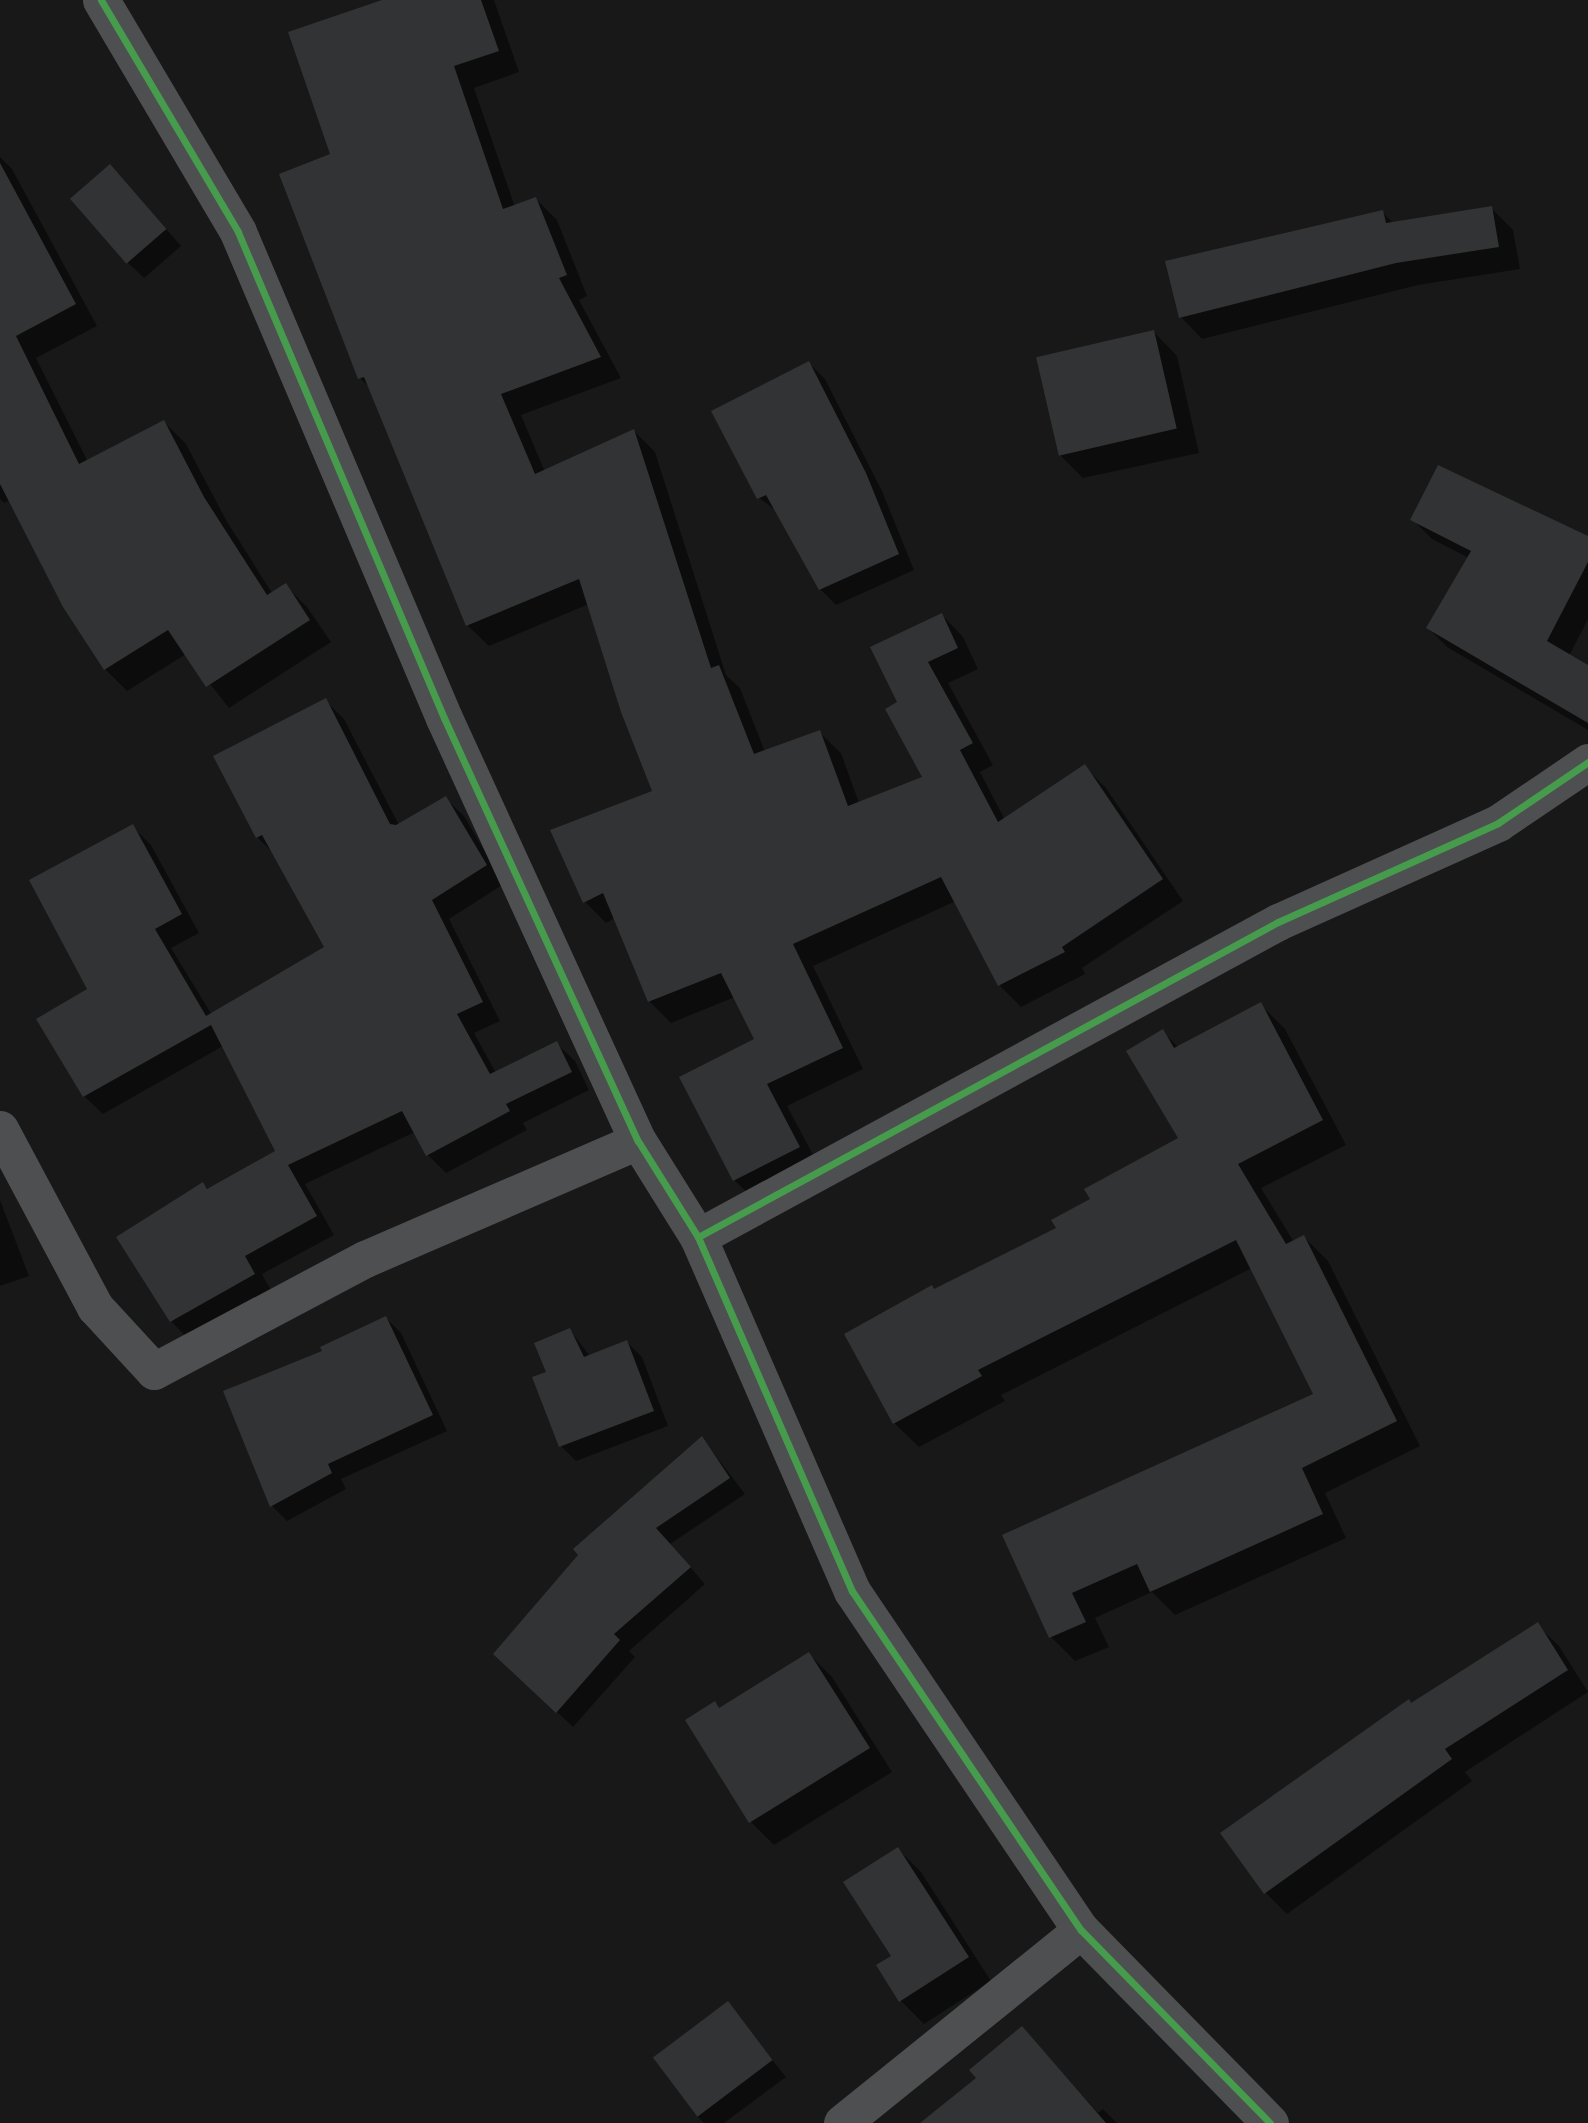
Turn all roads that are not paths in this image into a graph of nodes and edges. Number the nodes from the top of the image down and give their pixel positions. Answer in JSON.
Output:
{"nodes":[{"id":1,"x":101,"y":0,"type":"edge"},
{"id":2,"x":1588,"y":762,"type":"edge"},
{"id":3,"x":0,"y":1129,"type":"edge"},
{"id":4,"x":638,"y":1141,"type":"junction"},
{"id":5,"x":698,"y":1237,"type":"junction"},
{"id":6,"x":1081,"y":1930,"type":"junction"},
{"id":7,"x":842,"y":2123,"type":"edge"},
{"id":8,"x":1270,"y":2123,"type":"edge"}],
"edges":[{"from":1,"to":4,"type":"street"},
{"from":2,"to":5,"type":"street"},
{"from":3,"to":4,"type":"street"},
{"from":4,"to":5,"type":"street"},
{"from":5,"to":6,"type":"street"},
{"from":6,"to":7,"type":"street"},
{"from":6,"to":8,"type":"street"}]}
